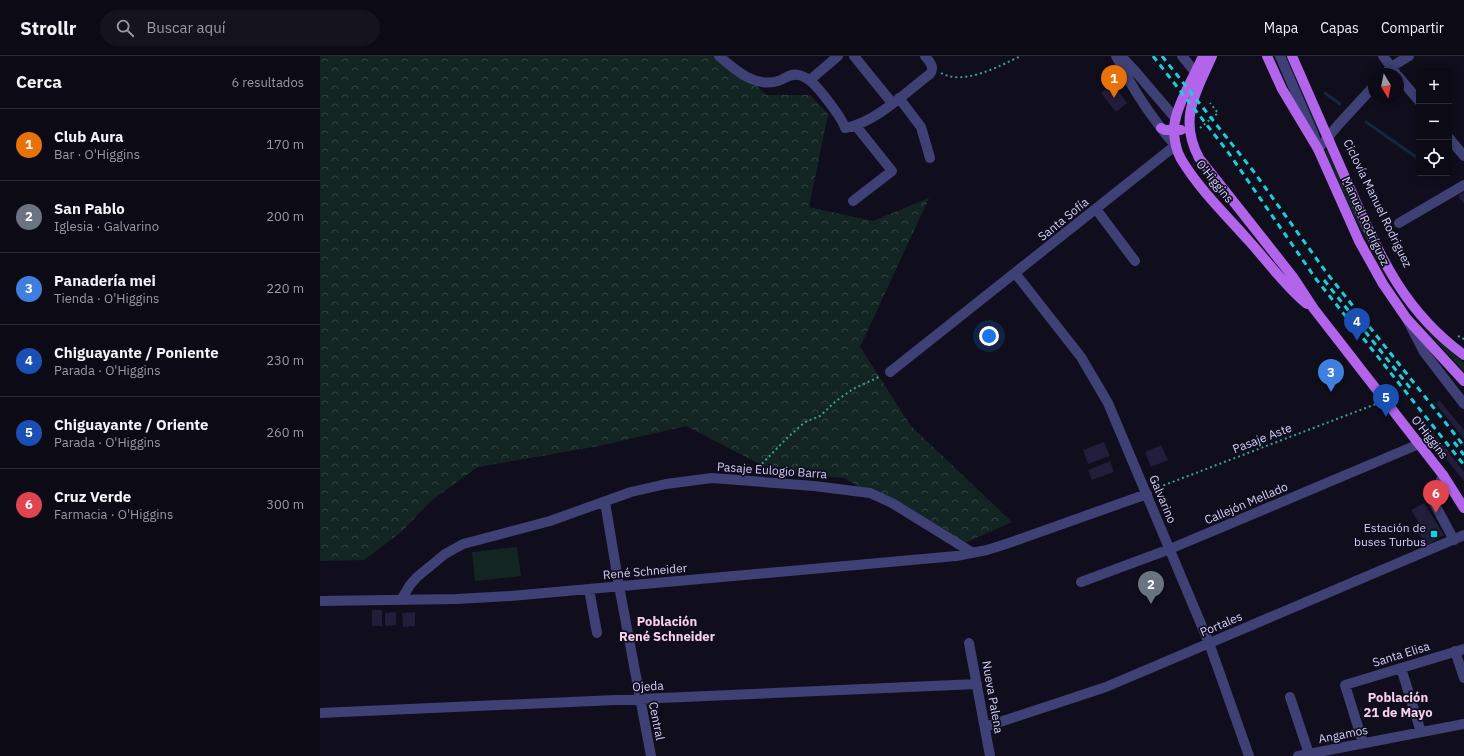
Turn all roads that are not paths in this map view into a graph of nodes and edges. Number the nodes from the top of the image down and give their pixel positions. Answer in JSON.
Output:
{"nodes":[{"id":1,"x":719,"y":56,"type":"edge"},
{"id":2,"x":838,"y":56,"type":"edge"},
{"id":3,"x":854,"y":56,"type":"edge"},
{"id":4,"x":925,"y":56,"type":"edge"},
{"id":5,"x":1116,"y":56,"type":"edge"},
{"id":6,"x":1121,"y":56,"type":"edge"},
{"id":7,"x":1182,"y":56,"type":"edge"},
{"id":8,"x":1204,"y":56,"type":"edge"},
{"id":9,"x":1212,"y":56,"type":"edge"},
{"id":10,"x":1267,"y":56,"type":"edge"},
{"id":11,"x":1280,"y":56,"type":"edge"},
{"id":12,"x":1292,"y":56,"type":"edge"},
{"id":13,"x":1383,"y":56,"type":"edge"},
{"id":14,"x":1409,"y":56,"type":"edge"},
{"id":15,"x":1390,"y":68,"type":"edge"},
{"id":16,"x":1398,"y":68,"type":"edge"},
{"id":17,"x":1196,"y":73,"type":"junction"},
{"id":18,"x":810,"y":80,"type":"junction"},
{"id":19,"x":1404,"y":85,"type":"edge"},
{"id":20,"x":1368,"y":93,"type":"edge"},
{"id":21,"x":1416,"y":98,"type":"edge"},
{"id":22,"x":895,"y":100,"type":"junction"},
{"id":23,"x":1176,"y":119,"type":"junction"},
{"id":24,"x":856,"y":126,"type":"junction"},
{"id":25,"x":1161,"y":128,"type":"junction"},
{"id":26,"x":1174,"y":130,"type":"junction"},
{"id":27,"x":1193,"y":130,"type":"junction"},
{"id":28,"x":1328,"y":137,"type":"junction"},
{"id":29,"x":1451,"y":140,"type":"edge"},
{"id":30,"x":1176,"y":145,"type":"junction"},
{"id":31,"x":1318,"y":150,"type":"junction"},
{"id":32,"x":1464,"y":156,"type":"edge"},
{"id":33,"x":930,"y":158,"type":"dead end"},
{"id":34,"x":1464,"y":186,"type":"edge"},
{"id":35,"x":853,"y":201,"type":"dead end"},
{"id":36,"x":1096,"y":208,"type":"junction"},
{"id":37,"x":1398,"y":222,"type":"dead end"},
{"id":38,"x":1135,"y":261,"type":"dead end"},
{"id":39,"x":1015,"y":273,"type":"junction"},
{"id":40,"x":1314,"y":309,"type":"junction"},
{"id":41,"x":1407,"y":319,"type":"junction"},
{"id":42,"x":1464,"y":355,"type":"edge"},
{"id":43,"x":890,"y":372,"type":"road end"},
{"id":44,"x":1464,"y":381,"type":"edge"},
{"id":45,"x":1464,"y":404,"type":"edge"},
{"id":46,"x":1419,"y":444,"type":"junction"},
{"id":47,"x":1443,"y":475,"type":"junction"},
{"id":48,"x":1147,"y":494,"type":"junction"},
{"id":49,"x":605,"y":502,"type":"junction"},
{"id":50,"x":1464,"y":508,"type":"edge"},
{"id":51,"x":1464,"y":536,"type":"edge"},
{"id":52,"x":1454,"y":540,"type":"junction"},
{"id":53,"x":1170,"y":549,"type":"junction"},
{"id":54,"x":972,"y":554,"type":"junction"},
{"id":55,"x":1081,"y":582,"type":"dead end"},
{"id":56,"x":619,"y":586,"type":"junction"},
{"id":57,"x":589,"y":589,"type":"junction"},
{"id":58,"x":320,"y":600,"type":"edge"},
{"id":59,"x":401,"y":600,"type":"junction"},
{"id":60,"x":597,"y":634,"type":"dead end"},
{"id":61,"x":970,"y":643,"type":"dead end"},
{"id":62,"x":1209,"y":643,"type":"junction"},
{"id":63,"x":1460,"y":650,"type":"edge"},
{"id":64,"x":1401,"y":668,"type":"junction"},
{"id":65,"x":1464,"y":678,"type":"edge"},
{"id":66,"x":977,"y":684,"type":"junction"},
{"id":67,"x":1290,"y":697,"type":"dead end"},
{"id":68,"x":640,"y":699,"type":"junction"},
{"id":69,"x":320,"y":713,"type":"edge"},
{"id":70,"x":1464,"y":724,"type":"edge"},
{"id":71,"x":985,"y":728,"type":"junction"},
{"id":72,"x":1421,"y":732,"type":"junction"},
{"id":73,"x":1363,"y":743,"type":"junction"},
{"id":74,"x":1309,"y":754,"type":"junction"},
{"id":75,"x":651,"y":756,"type":"edge"},
{"id":76,"x":990,"y":756,"type":"edge"},
{"id":77,"x":1249,"y":756,"type":"edge"},
{"id":78,"x":1298,"y":756,"type":"edge"}],
"edges":[{"from":1,"to":18,"type":"street"},
{"from":2,"to":18,"type":"street"},
{"from":3,"to":22,"type":"street"},
{"from":4,"to":22,"type":"street"},
{"from":5,"to":25,"type":"street","name":"O'Higgins"},
{"from":6,"to":23,"type":"street"},
{"from":7,"to":17,"type":"street"},
{"from":8,"to":17,"type":"main road"},
{"from":9,"to":27,"type":"main road"},
{"from":10,"to":31,"type":"main road","name":"Manuel Rodríguez"},
{"from":11,"to":31,"type":"street"},
{"from":12,"to":28,"type":"main road","name":"Manuel Rodríguez"},
{"from":13,"to":15,"type":"street"},
{"from":14,"to":16,"type":"street"},
{"from":17,"to":23,"type":"main road"},
{"from":18,"to":24,"type":"street"},
{"from":19,"to":21,"type":"street"},
{"from":20,"to":28,"type":"street"},
{"from":22,"to":24,"type":"street"},
{"from":22,"to":33,"type":"street"},
{"from":23,"to":26,"type":"main road"},
{"from":23,"to":27,"type":"main road"},
{"from":24,"to":35,"type":"street"},
{"from":25,"to":26,"type":"main road"},
{"from":25,"to":30,"type":"street","name":"O'Higgins"},
{"from":26,"to":27,"type":"main road"},
{"from":26,"to":30,"type":"main road"},
{"from":27,"to":40,"type":"main road","name":"O'Higgins"},
{"from":28,"to":31,"type":"street"},
{"from":28,"to":42,"type":"main road","name":"Manuel Rodríguez"},
{"from":29,"to":32,"type":"street"},
{"from":30,"to":36,"type":"street","name":"Santa Sofía"},
{"from":30,"to":40,"type":"main road","name":"O'Higgins"},
{"from":31,"to":41,"type":"main road","name":"Manuel Rodríguez"},
{"from":34,"to":37,"type":"street"},
{"from":36,"to":38,"type":"street"},
{"from":36,"to":39,"type":"street","name":"Santa Sofía"},
{"from":39,"to":43,"type":"street","name":"Santa Sofía"},
{"from":39,"to":48,"type":"street","name":"Galvarino"},
{"from":40,"to":46,"type":"main road","name":"O'Higgins"},
{"from":41,"to":44,"type":"main road","name":"Manuel Rodríguez"},
{"from":41,"to":45,"type":"street"},
{"from":46,"to":47,"type":"main road","name":"O'Higgins"},
{"from":46,"to":53,"type":"street","name":"Callejón Mellado"},
{"from":47,"to":50,"type":"main road","name":"O'Higgins"},
{"from":47,"to":52,"type":"street"},
{"from":48,"to":53,"type":"street","name":"Galvarino"},
{"from":48,"to":54,"type":"street"},
{"from":49,"to":54,"type":"street","name":"Pasaje Eulogio Barra"},
{"from":49,"to":56,"type":"street","name":"Central"},
{"from":49,"to":59,"type":"street","name":"Pasaje Eulogio Barra"},
{"from":51,"to":52,"type":"street","name":"Portales"},
{"from":52,"to":62,"type":"street","name":"Portales"},
{"from":53,"to":55,"type":"street","name":"Callejón Mellado"},
{"from":53,"to":62,"type":"street","name":"Galvarino"},
{"from":54,"to":56,"type":"street","name":"René Schneider"},
{"from":56,"to":57,"type":"street","name":"René Schneider"},
{"from":56,"to":68,"type":"street","name":"Central"},
{"from":57,"to":59,"type":"street","name":"René Schneider"},
{"from":57,"to":60,"type":"street"},
{"from":58,"to":59,"type":"street","name":"René Schneider"},
{"from":61,"to":66,"type":"street","name":"Nueva Palena"},
{"from":62,"to":71,"type":"street","name":"Portales"},
{"from":62,"to":77,"type":"street","name":"Galvarino"},
{"from":63,"to":64,"type":"street","name":"Santa Elisa"},
{"from":63,"to":65,"type":"street"},
{"from":64,"to":72,"type":"street"},
{"from":64,"to":73,"type":"street","name":"Santa Elisa"},
{"from":66,"to":68,"type":"street","name":"Ojeda"},
{"from":66,"to":71,"type":"street","name":"Nueva Palena"},
{"from":67,"to":74,"type":"street"},
{"from":68,"to":69,"type":"street","name":"Ojeda"},
{"from":68,"to":75,"type":"street","name":"Central"},
{"from":70,"to":72,"type":"street","name":"Angamos"},
{"from":71,"to":76,"type":"street","name":"Nueva Palena"},
{"from":72,"to":73,"type":"street","name":"Angamos"},
{"from":73,"to":74,"type":"street","name":"Angamos"},
{"from":74,"to":78,"type":"street","name":"Angamos"}]}
